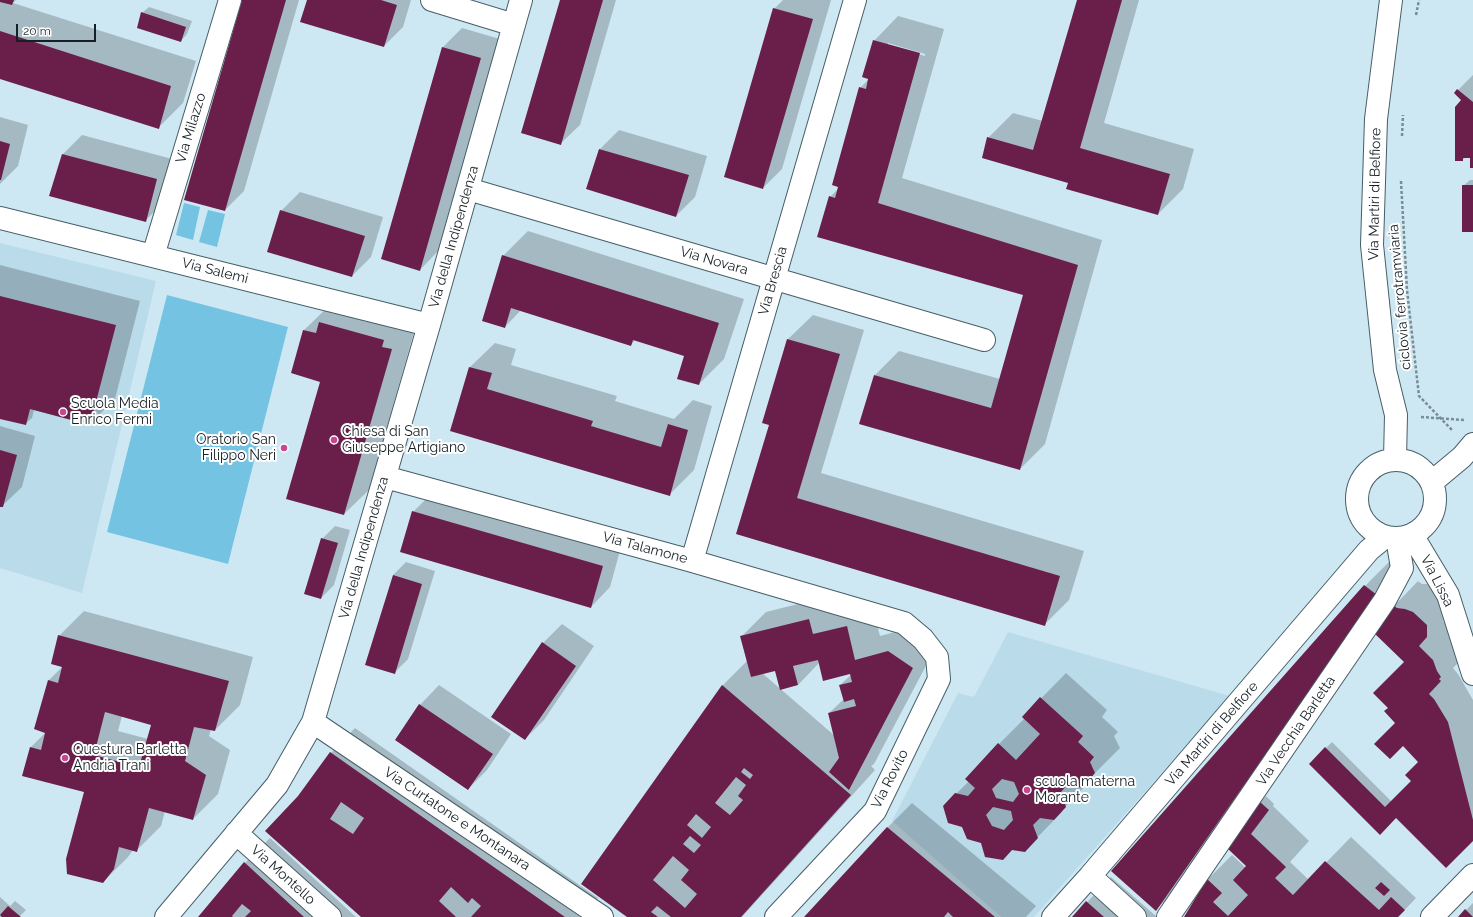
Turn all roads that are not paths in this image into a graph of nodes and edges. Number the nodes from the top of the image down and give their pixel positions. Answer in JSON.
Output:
{"nodes":[{"id":1,"x":230,"y":0,"type":"edge"},
{"id":2,"x":432,"y":0,"type":"edge"},
{"id":3,"x":521,"y":0,"type":"edge"},
{"id":4,"x":855,"y":0,"type":"edge"},
{"id":5,"x":1391,"y":0,"type":"edge"},
{"id":6,"x":514,"y":25,"type":"junction"},
{"id":7,"x":468,"y":190,"type":"junction"},
{"id":8,"x":0,"y":218,"type":"edge"},
{"id":9,"x":153,"y":256,"type":"junction"},
{"id":10,"x":774,"y":278,"type":"junction"},
{"id":11,"x":429,"y":325,"type":"junction"},
{"id":12,"x":984,"y":340,"type":"dead end"},
{"id":13,"x":1471,"y":446,"type":"edge"},
{"id":14,"x":1395,"y":459,"type":"junction"},
{"id":15,"x":385,"y":477,"type":"junction"},
{"id":16,"x":1432,"y":482,"type":"junction"},
{"id":17,"x":1387,"y":538,"type":"junction"},
{"id":18,"x":692,"y":561,"type":"junction"},
{"id":19,"x":904,"y":623,"type":"joint"},
{"id":20,"x":1473,"y":674,"type":"edge"},
{"id":21,"x":313,"y":722,"type":"junction"},
{"id":22,"x":236,"y":833,"type":"junction"},
{"id":23,"x":1473,"y":875,"type":"edge"},
{"id":24,"x":1090,"y":876,"type":"junction"},
{"id":25,"x":166,"y":917,"type":"edge"},
{"id":26,"x":330,"y":917,"type":"edge"},
{"id":27,"x":602,"y":917,"type":"edge"},
{"id":28,"x":776,"y":917,"type":"edge"},
{"id":29,"x":1053,"y":917,"type":"edge"},
{"id":30,"x":1135,"y":917,"type":"edge"},
{"id":31,"x":1168,"y":917,"type":"edge"},
{"id":32,"x":1432,"y":917,"type":"edge"}],
"edges":[{"from":1,"to":9,"type":"street","name":"Via Milazzo"},
{"from":2,"to":6,"type":"street"},
{"from":3,"to":6,"type":"street","name":"Via della Indipendenza"},
{"from":4,"to":10,"type":"street","name":"Via Brescia"},
{"from":5,"to":14,"type":"street","name":"Via Martiri di Belfiore"},
{"from":6,"to":7,"type":"street","name":"Via della Indipendenza"},
{"from":7,"to":10,"type":"street","name":"Via Novara"},
{"from":7,"to":11,"type":"street","name":"Via della Indipendenza"},
{"from":8,"to":9,"type":"street","name":"Via Salemi"},
{"from":9,"to":11,"type":"street","name":"Via Salemi"},
{"from":10,"to":12,"type":"street","name":"Via Novara"},
{"from":10,"to":18,"type":"street","name":"Via Brescia"},
{"from":11,"to":15,"type":"street","name":"Via della Indipendenza"},
{"from":13,"to":16,"type":"street"},
{"from":14,"to":16,"type":"street"},
{"from":14,"to":17,"type":"street"},
{"from":15,"to":18,"type":"street","name":"Via Talamone"},
{"from":15,"to":21,"type":"street","name":"Via della Indipendenza"},
{"from":16,"to":17,"type":"street"},
{"from":17,"to":20,"type":"street","name":"Via Lissa"},
{"from":17,"to":24,"type":"street","name":"Via Martiri di Belfiore"},
{"from":17,"to":31,"type":"street","name":"Via Vecchia Barletta"},
{"from":18,"to":19,"type":"street","name":"Via Talamone"},
{"from":19,"to":28,"type":"street","name":"Via Rovito"},
{"from":21,"to":22,"type":"street","name":"Via della Indipendenza"},
{"from":21,"to":27,"type":"street","name":"Via Curtatone e Montanara"},
{"from":22,"to":25,"type":"street","name":"Via della Indipendenza"},
{"from":22,"to":26,"type":"street","name":"Via Montello"},
{"from":23,"to":32,"type":"street"},
{"from":24,"to":29,"type":"street","name":"Via Martiri di Belfiore"},
{"from":24,"to":30,"type":"street"}]}
